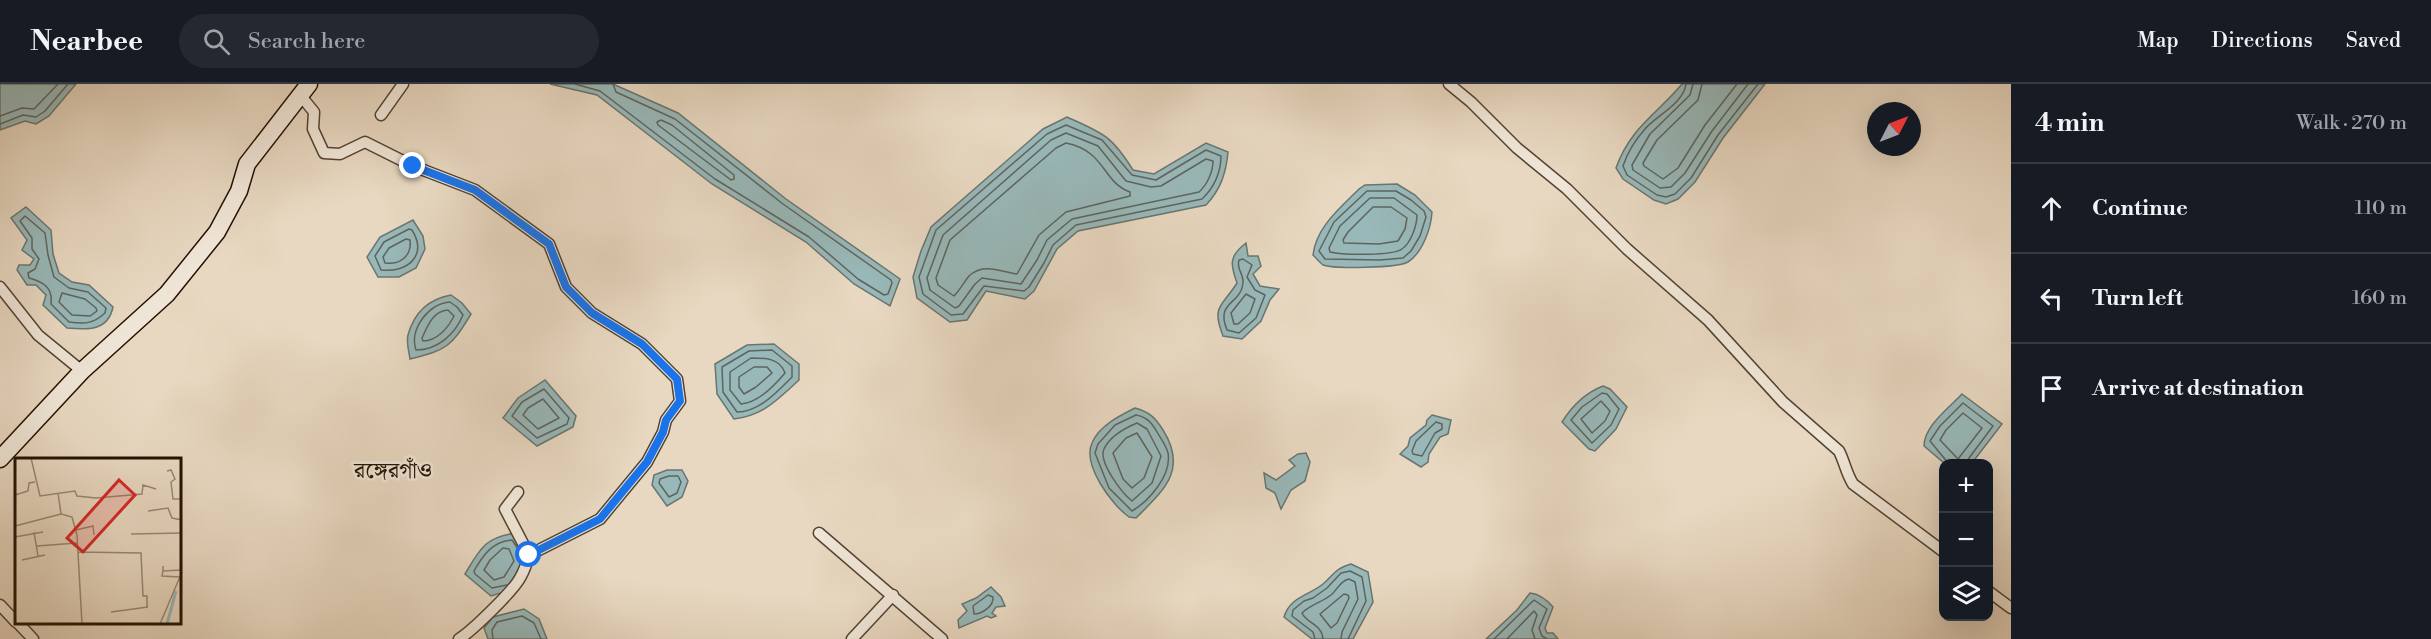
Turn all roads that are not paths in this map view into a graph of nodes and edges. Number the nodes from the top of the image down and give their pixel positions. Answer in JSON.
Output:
{"nodes":[{"id":1,"x":309,"y":84,"type":"edge"},
{"id":2,"x":403,"y":84,"type":"edge"},
{"id":3,"x":1449,"y":84,"type":"edge"},
{"id":4,"x":297,"y":98,"type":"junction"},
{"id":5,"x":381,"y":115,"type":"dead end"},
{"id":6,"x":0,"y":287,"type":"edge"},
{"id":7,"x":82,"y":371,"type":"junction"},
{"id":8,"x":0,"y":459,"type":"edge"},
{"id":9,"x":518,"y":492,"type":"dead end"},
{"id":10,"x":819,"y":533,"type":"dead end"},
{"id":11,"x":1939,"y":548,"type":"edge"},
{"id":12,"x":529,"y":555,"type":"junction"},
{"id":13,"x":1993,"y":594,"type":"edge"},
{"id":14,"x":893,"y":595,"type":"junction"},
{"id":15,"x":0,"y":605,"type":"edge"},
{"id":16,"x":2011,"y":608,"type":"edge"},
{"id":17,"x":15,"y":620,"type":"edge"},
{"id":18,"x":19,"y":624,"type":"edge"},
{"id":19,"x":33,"y":639,"type":"edge"},
{"id":20,"x":459,"y":639,"type":"edge"},
{"id":21,"x":852,"y":639,"type":"edge"},
{"id":22,"x":942,"y":639,"type":"edge"}],
"edges":[{"from":1,"to":4,"type":"street"},
{"from":2,"to":5,"type":"street"},
{"from":3,"to":11,"type":"street"},
{"from":4,"to":7,"type":"street"},
{"from":4,"to":12,"type":"street"},
{"from":6,"to":7,"type":"street"},
{"from":7,"to":8,"type":"street"},
{"from":9,"to":12,"type":"street"},
{"from":10,"to":14,"type":"street"},
{"from":12,"to":20,"type":"street"},
{"from":13,"to":16,"type":"street"},
{"from":14,"to":21,"type":"street"},
{"from":14,"to":22,"type":"street"},
{"from":15,"to":17,"type":"street"},
{"from":18,"to":19,"type":"street"}]}
